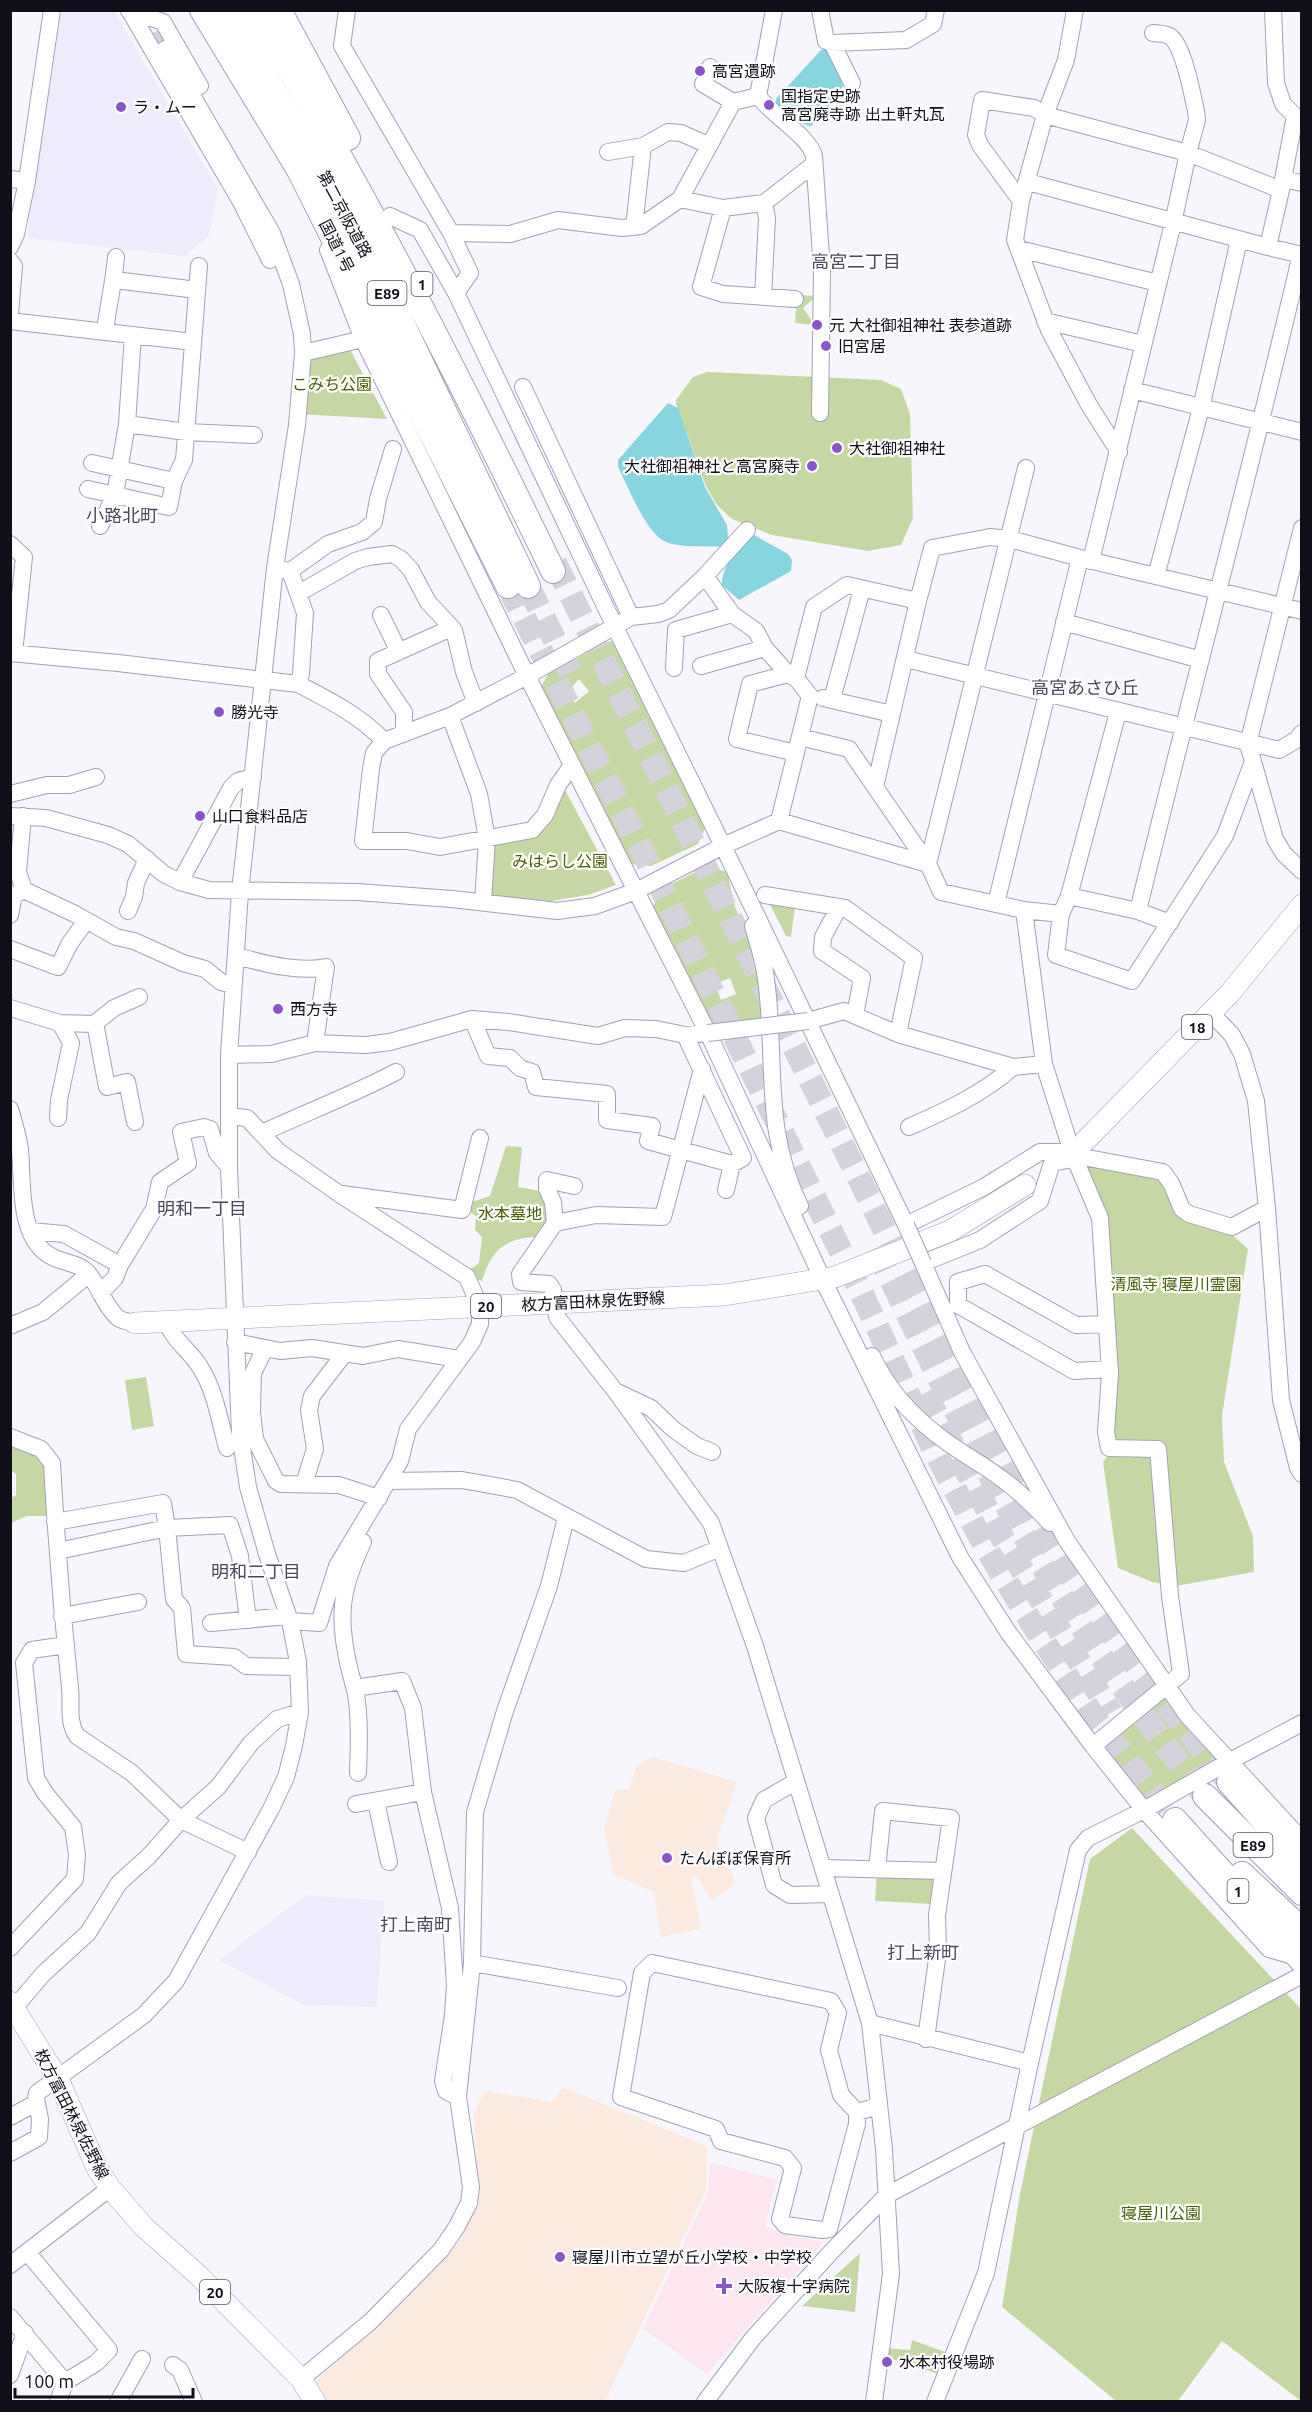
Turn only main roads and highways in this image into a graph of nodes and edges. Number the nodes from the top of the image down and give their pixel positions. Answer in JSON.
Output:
{"nodes":[{"id":1,"x":202,"y":10,"type":"edge"},
{"id":2,"x":227,"y":10,"type":"edge"},
{"id":3,"x":254,"y":10,"type":"edge"},
{"id":4,"x":279,"y":10,"type":"edge"},
{"id":5,"x":554,"y":567,"type":"joint"},
{"id":6,"x":518,"y":586,"type":"joint"},
{"id":7,"x":1302,"y":905,"type":"edge"},
{"id":8,"x":1078,"y":1147,"type":"road end"},
{"id":9,"x":1025,"y":1185,"type":"dead end"},
{"id":10,"x":135,"y":1323,"type":"road end"},
{"id":11,"x":1228,"y":1772,"type":"tunnel mouth"},
{"id":12,"x":1205,"y":1796,"type":"tunnel mouth"},
{"id":13,"x":1180,"y":1818,"type":"joint"},
{"id":14,"x":1302,"y":1863,"type":"edge"},
{"id":15,"x":1302,"y":1893,"type":"edge"},
{"id":16,"x":1300,"y":1929,"type":"edge"},
{"id":17,"x":1300,"y":1964,"type":"edge"},
{"id":18,"x":13,"y":2004,"type":"edge"},
{"id":19,"x":306,"y":2394,"type":"edge"}],
"edges":[{"from":1,"to":6,"type":"highway","name":"国道1号"},
{"from":2,"to":6,"type":"highway","name":"第二京阪道路","number":"E89"},
{"from":3,"to":5,"type":"highway","name":"第二京阪道路","number":"E89"},
{"from":4,"to":5,"type":"highway","number":"1"},
{"from":7,"to":8,"type":"main road","number":"18"},
{"from":9,"to":10,"type":"main road","name":"枚方富田林泉佐野線","number":"20"},
{"from":11,"to":14,"type":"highway"},
{"from":12,"to":15,"type":"highway","number":"E89"},
{"from":13,"to":16,"type":"highway","number":"E89"},
{"from":13,"to":17,"type":"highway","number":"1"},
{"from":18,"to":19,"type":"main road","name":"枚方富田林泉佐野線","number":"20"}]}
